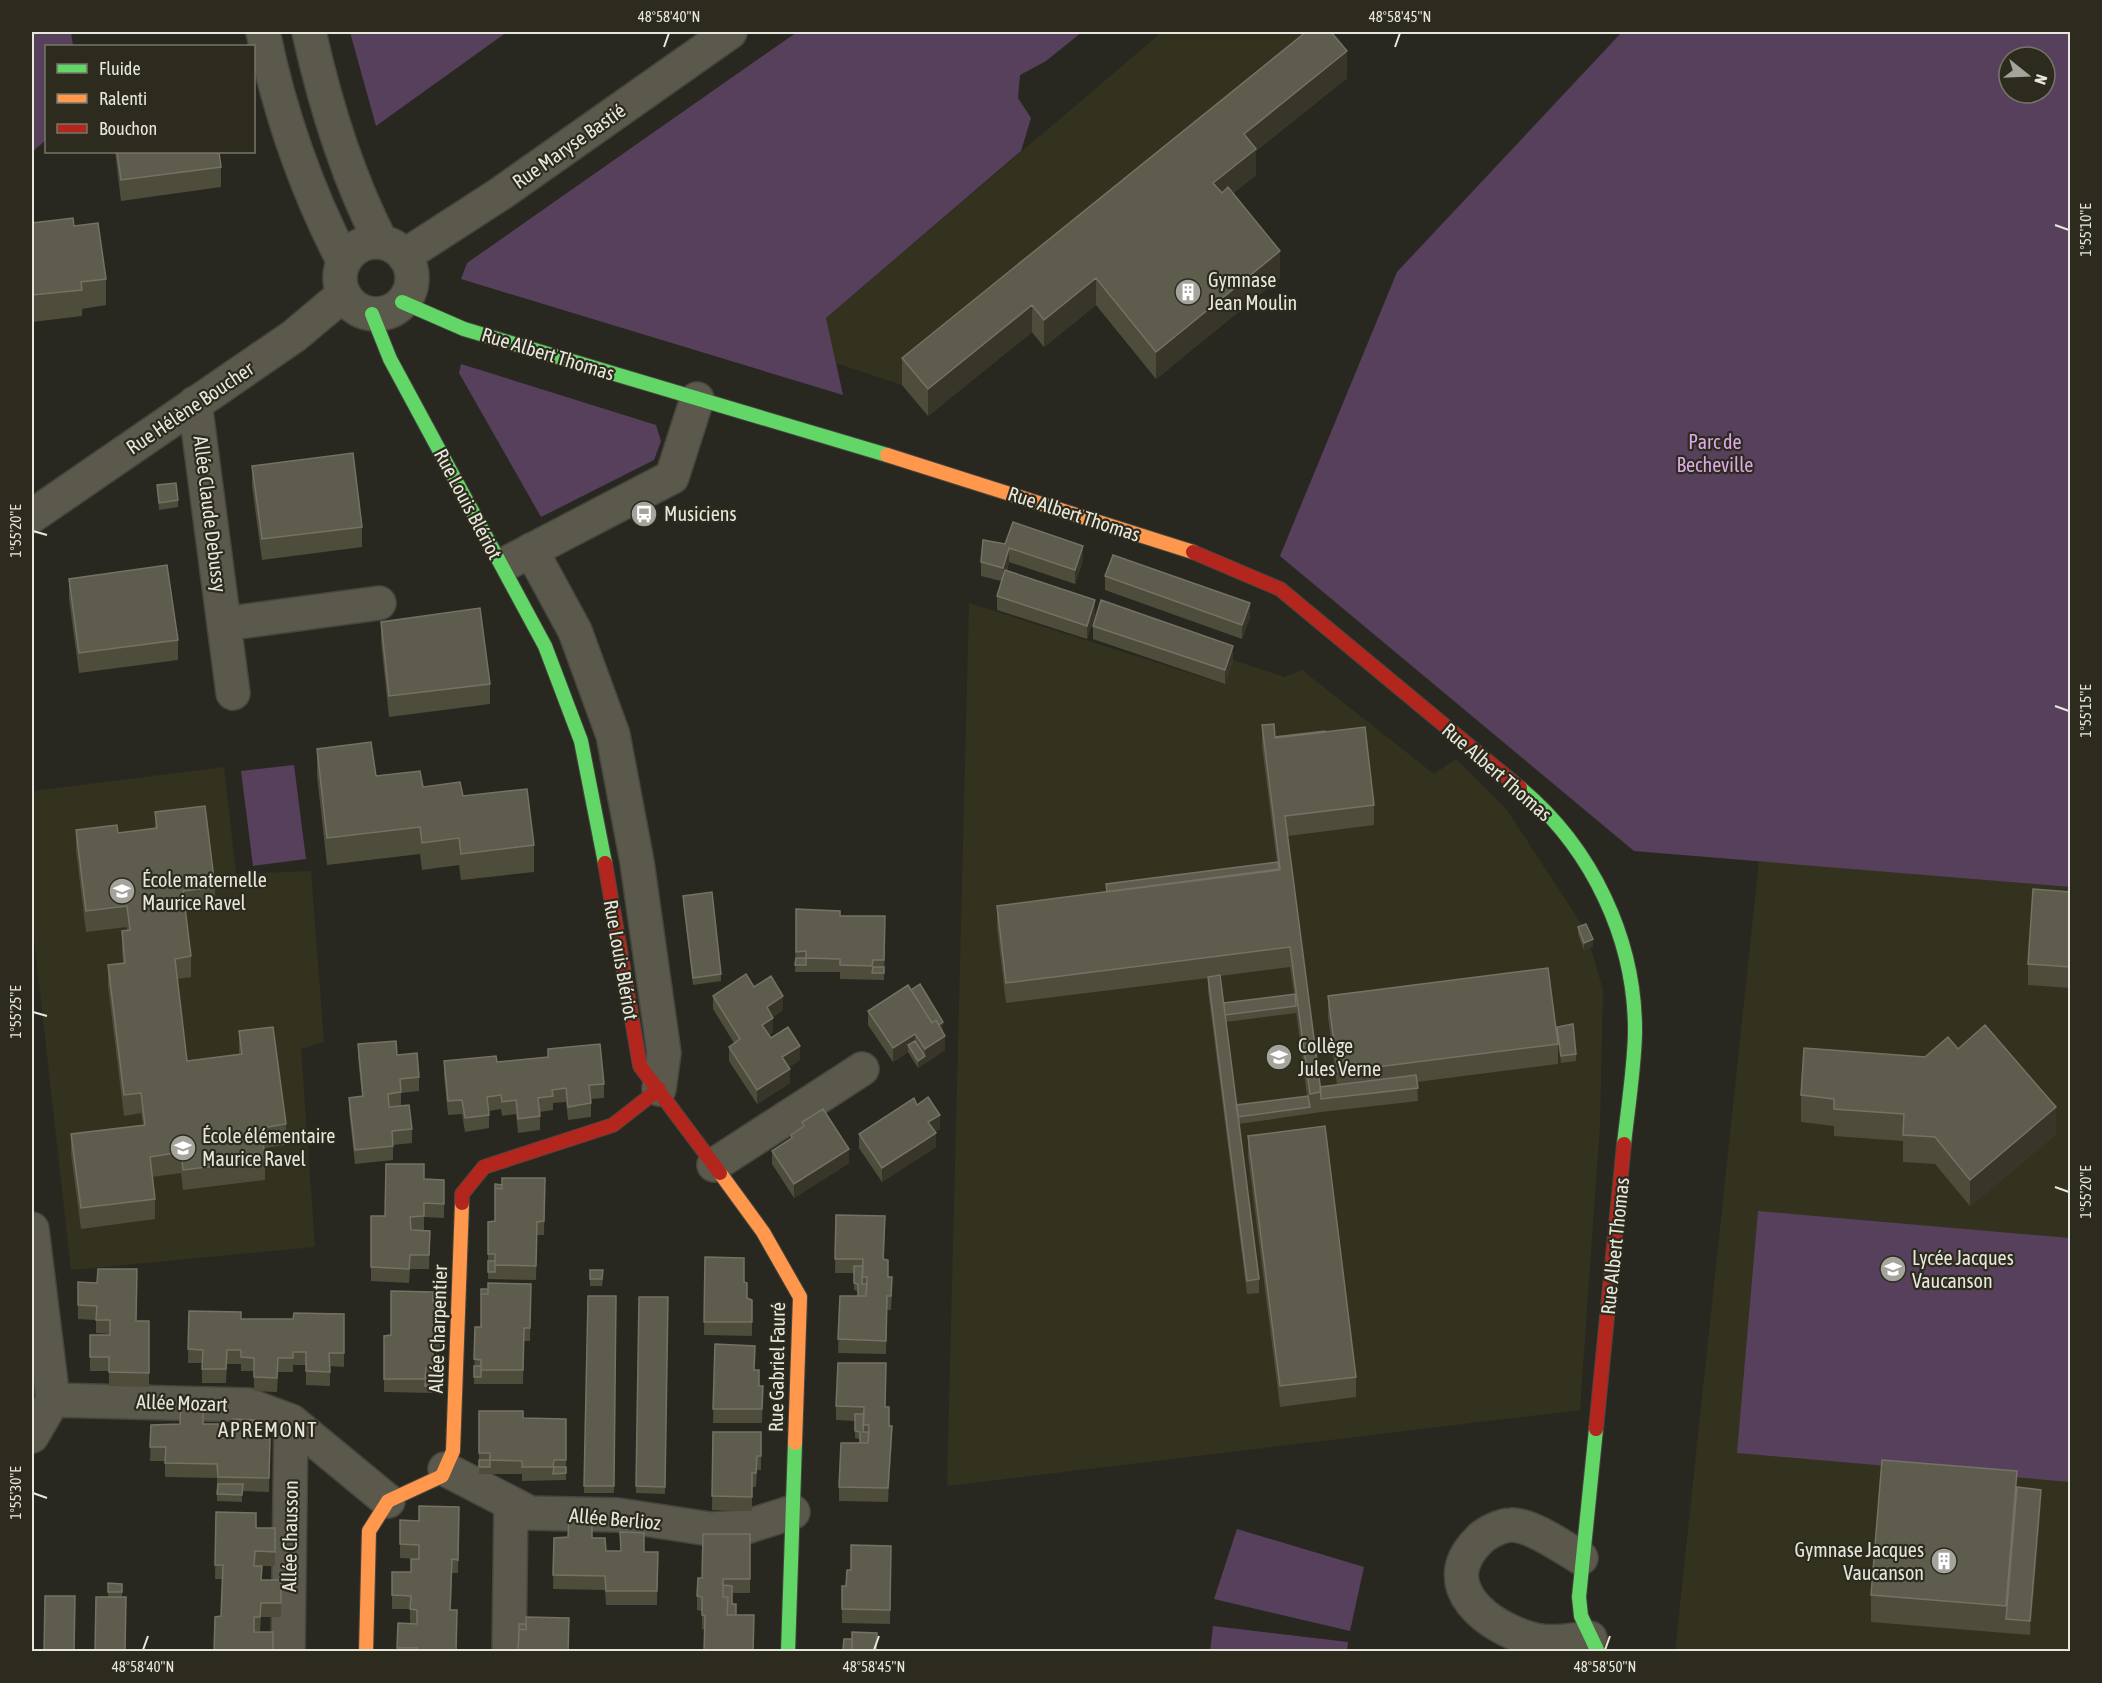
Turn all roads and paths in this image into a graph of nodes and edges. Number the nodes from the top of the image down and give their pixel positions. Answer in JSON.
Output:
{"nodes":[{"id":1,"x":263,"y":32,"type":"edge"},
{"id":2,"x":309,"y":32,"type":"edge"},
{"id":3,"x":730,"y":32,"type":"edge"},
{"id":4,"x":393,"y":249,"type":"junction"},
{"id":5,"x":344,"y":262,"type":"junction"},
{"id":6,"x":344,"y":294,"type":"junction"},
{"id":7,"x":387,"y":308,"type":"junction"},
{"id":8,"x":697,"y":399,"type":"junction"},
{"id":9,"x":195,"y":403,"type":"junction"},
{"id":10,"x":32,"y":516,"type":"edge"},
{"id":11,"x":531,"y":550,"type":"junction"},
{"id":12,"x":501,"y":566,"type":"junction"},
{"id":13,"x":379,"y":603,"type":"dead end"},
{"id":14,"x":224,"y":624,"type":"junction"},
{"id":15,"x":233,"y":693,"type":"dead end"},
{"id":16,"x":862,"y":1069,"type":"dead end"},
{"id":17,"x":659,"y":1089,"type":"junction"},
{"id":18,"x":714,"y":1165,"type":"junction"},
{"id":19,"x":32,"y":1229,"type":"edge"},
{"id":20,"x":39,"y":1419,"type":"edge"},
{"id":21,"x":291,"y":1421,"type":"junction"},
{"id":22,"x":445,"y":1469,"type":"junction"},
{"id":23,"x":388,"y":1500,"type":"junction"},
{"id":24,"x":511,"y":1503,"type":"junction"},
{"id":25,"x":793,"y":1512,"type":"junction"},
{"id":26,"x":1581,"y":1558,"type":"junction"},
{"id":27,"x":1594,"y":1645,"type":"edge"},
{"id":28,"x":288,"y":1652,"type":"edge"},
{"id":29,"x":366,"y":1652,"type":"edge"},
{"id":30,"x":508,"y":1652,"type":"edge"},
{"id":31,"x":788,"y":1652,"type":"edge"}],
"edges":[{"from":1,"to":5,"type":"street"},
{"from":2,"to":4,"type":"street"},
{"from":3,"to":4,"type":"street","name":"Rue Maryse Bastié"},
{"from":4,"to":5,"type":"street"},
{"from":4,"to":7,"type":"street"},
{"from":5,"to":6,"type":"street"},
{"from":6,"to":7,"type":"street"},
{"from":6,"to":9,"type":"street","name":"Rue Hélène Boucher"},
{"from":7,"to":8,"type":"street","name":"Rue Albert Thomas"},
{"from":7,"to":12,"type":"street","name":"Rue Louis Blériot"},
{"from":8,"to":11,"type":"street"},
{"from":8,"to":26,"type":"street","name":"Rue Albert Thomas"},
{"from":9,"to":10,"type":"street","name":"Rue Hélène Boucher"},
{"from":9,"to":14,"type":"street","name":"Allée Claude Debussy"},
{"from":11,"to":12,"type":"street"},
{"from":11,"to":17,"type":"street","name":"Rue Louis Blériot"},
{"from":12,"to":17,"type":"street","name":"Rue Louis Blériot"},
{"from":13,"to":14,"type":"street"},
{"from":14,"to":15,"type":"street","name":"Allée Claude Debussy"},
{"from":16,"to":18,"type":"street"},
{"from":17,"to":18,"type":"street","name":"Rue Gabriel Fauré"},
{"from":17,"to":22,"type":"street","name":"Allée Charpentier"},
{"from":18,"to":25,"type":"street","name":"Rue Gabriel Fauré"},
{"from":19,"to":20,"type":"street"},
{"from":20,"to":21,"type":"street","name":"Allée Mozart"},
{"from":21,"to":23,"type":"street","name":"Allée Mozart"},
{"from":21,"to":28,"type":"street","name":"Allée Chausson"},
{"from":22,"to":23,"type":"street"},
{"from":22,"to":24,"type":"street","name":"Allée Berlioz"},
{"from":23,"to":29,"type":"street"},
{"from":24,"to":25,"type":"street","name":"Allée Berlioz"},
{"from":24,"to":30,"type":"street"},
{"from":25,"to":31,"type":"street","name":"Rue Gabriel Fauré"},
{"from":26,"to":27,"type":"street","name":"Rue Albert Thomas"},
{"from":26,"to":27,"type":"street"}]}
